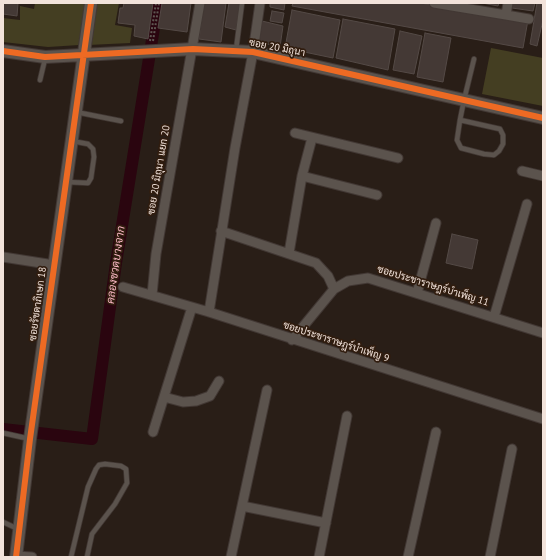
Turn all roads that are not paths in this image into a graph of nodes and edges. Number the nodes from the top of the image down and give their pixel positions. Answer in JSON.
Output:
{"nodes":[{"id":1,"x":91,"y":3,"type":"edge"},
{"id":2,"x":200,"y":3,"type":"edge"},
{"id":3,"x":242,"y":3,"type":"edge"},
{"id":4,"x":260,"y":3,"type":"edge"},
{"id":5,"x":434,"y":3,"type":"edge"},
{"id":6,"x":508,"y":3,"type":"edge"},
{"id":7,"x":446,"y":4,"type":"edge"},
{"id":8,"x":506,"y":15,"type":"junction"},
{"id":9,"x":529,"y":19,"type":"dead end"},
{"id":10,"x":193,"y":49,"type":"junction"},
{"id":11,"x":3,"y":51,"type":"edge"},
{"id":12,"x":236,"y":51,"type":"junction"},
{"id":13,"x":253,"y":52,"type":"junction"},
{"id":14,"x":83,"y":54,"type":"junction"},
{"id":15,"x":45,"y":57,"type":"junction"},
{"id":16,"x":474,"y":59,"type":"dead end"},
{"id":17,"x":40,"y":80,"type":"dead end"},
{"id":18,"x":464,"y":100,"type":"junction"},
{"id":19,"x":75,"y":111,"type":"junction"},
{"id":20,"x":543,"y":118,"type":"edge"},
{"id":21,"x":460,"y":120,"type":"junction"},
{"id":22,"x":121,"y":121,"type":"dead end"},
{"id":23,"x":295,"y":133,"type":"dead end"},
{"id":24,"x":312,"y":138,"type":"junction"},
{"id":25,"x":71,"y":141,"type":"junction"},
{"id":26,"x":398,"y":158,"type":"dead end"},
{"id":27,"x":522,"y":171,"type":"dead end"},
{"id":28,"x":302,"y":176,"type":"junction"},
{"id":29,"x":543,"y":176,"type":"edge"},
{"id":30,"x":65,"y":182,"type":"junction"},
{"id":31,"x":377,"y":195,"type":"dead end"},
{"id":32,"x":527,"y":204,"type":"dead end"},
{"id":33,"x":436,"y":223,"type":"dead end"},
{"id":34,"x":221,"y":231,"type":"junction"},
{"id":35,"x":289,"y":253,"type":"junction"},
{"id":36,"x":3,"y":257,"type":"edge"},
{"id":37,"x":54,"y":265,"type":"junction"},
{"id":38,"x":123,"y":287,"type":"dead end"},
{"id":39,"x":334,"y":289,"type":"junction"},
{"id":40,"x":417,"y":293,"type":"junction"},
{"id":41,"x":152,"y":295,"type":"junction"},
{"id":42,"x":192,"y":307,"type":"junction"},
{"id":43,"x":209,"y":312,"type":"junction"},
{"id":44,"x":494,"y":316,"type":"junction"},
{"id":45,"x":543,"y":333,"type":"edge"},
{"id":46,"x":292,"y":340,"type":"junction"},
{"id":47,"x":219,"y":381,"type":"dead end"},
{"id":48,"x":267,"y":390,"type":"dead end"},
{"id":49,"x":164,"y":397,"type":"junction"},
{"id":50,"x":347,"y":416,"type":"dead end"},
{"id":51,"x":543,"y":419,"type":"edge"},
{"id":52,"x":154,"y":432,"type":"dead end"},
{"id":53,"x":436,"y":432,"type":"dead end"},
{"id":54,"x":3,"y":433,"type":"edge"},
{"id":55,"x":30,"y":437,"type":"junction"},
{"id":56,"x":512,"y":449,"type":"dead end"},
{"id":57,"x":242,"y":506,"type":"junction"},
{"id":58,"x":3,"y":522,"type":"edge"},
{"id":59,"x":326,"y":523,"type":"junction"},
{"id":60,"x":18,"y":529,"type":"junction"},
{"id":61,"x":16,"y":556,"type":"edge"},
{"id":62,"x":32,"y":557,"type":"edge"},
{"id":63,"x":71,"y":557,"type":"edge"},
{"id":64,"x":87,"y":557,"type":"edge"},
{"id":65,"x":231,"y":557,"type":"edge"},
{"id":66,"x":319,"y":557,"type":"edge"},
{"id":67,"x":408,"y":557,"type":"edge"},
{"id":68,"x":490,"y":557,"type":"edge"}],
"edges":[{"from":1,"to":14,"type":"street","name":"ซอยรัชดาภิเษก 18"},
{"from":2,"to":10,"type":"street","name":"ซอย 20 มิถุนา แยก 20"},
{"from":3,"to":12,"type":"lane"},
{"from":4,"to":13,"type":"street"},
{"from":5,"to":7,"type":"street"},
{"from":6,"to":8,"type":"street"},
{"from":7,"to":8,"type":"street"},
{"from":8,"to":9,"type":"street"},
{"from":10,"to":12,"type":"street","name":"ซอย 20 มิถุนา"},
{"from":10,"to":14,"type":"street","name":"ซอย 20 มิถุนา"},
{"from":10,"to":41,"type":"street","name":"ซอย 20 มิถุนา แยก 20"},
{"from":11,"to":15,"type":"street","name":"ซอย 20 มิถุนา"},
{"from":12,"to":13,"type":"street","name":"ซอย 20 มิถุนา"},
{"from":13,"to":18,"type":"street","name":"ซอย 20 มิถุนา"},
{"from":13,"to":34,"type":"street"},
{"from":14,"to":15,"type":"street","name":"ซอย 20 มิถุนา"},
{"from":14,"to":19,"type":"street","name":"ซอยรัชดาภิเษก 18"},
{"from":15,"to":17,"type":"lane"},
{"from":16,"to":18,"type":"lane"},
{"from":18,"to":20,"type":"street","name":"ซอย 20 มิถุนา"},
{"from":18,"to":21,"type":"lane"},
{"from":19,"to":22,"type":"lane"},
{"from":19,"to":25,"type":"street","name":"ซอยรัชดาภิเษก 18"},
{"from":21,"to":21,"type":"lane"},
{"from":23,"to":24,"type":"street"},
{"from":24,"to":26,"type":"street"},
{"from":24,"to":28,"type":"street"},
{"from":25,"to":30,"type":"street","name":"ซอยรัชดาภิเษก 18"},
{"from":25,"to":30,"type":"lane"},
{"from":27,"to":29,"type":"street"},
{"from":28,"to":31,"type":"street"},
{"from":28,"to":35,"type":"street"},
{"from":30,"to":37,"type":"street","name":"ซอยรัชดาภิเษก 18"},
{"from":32,"to":44,"type":"street"},
{"from":33,"to":40,"type":"street"},
{"from":34,"to":35,"type":"street"},
{"from":34,"to":43,"type":"street"},
{"from":35,"to":39,"type":"street"},
{"from":36,"to":37,"type":"street"},
{"from":37,"to":55,"type":"street","name":"ซอยรัชดาภิเษก 18"},
{"from":38,"to":41,"type":"street","name":"ซอยประชาราษฎร์บำเพ็ญ 9"},
{"from":39,"to":40,"type":"street","name":"ซอยประชาราษฎร์บำเพ็ญ 11"},
{"from":39,"to":46,"type":"street","name":"ซอยประชาราษฎร์บำเพ็ญ 11"},
{"from":40,"to":44,"type":"street","name":"ซอยประชาราษฎร์บำเพ็ญ 11"},
{"from":41,"to":42,"type":"street","name":"ซอยประชาราษฎร์บำเพ็ญ 9"},
{"from":42,"to":43,"type":"street","name":"ซอยประชาราษฎร์บำเพ็ญ 9"},
{"from":42,"to":49,"type":"street"},
{"from":43,"to":46,"type":"street","name":"ซอยประชาราษฎร์บำเพ็ญ 9"},
{"from":44,"to":45,"type":"street","name":"ซอยประชาราษฎร์บำเพ็ญ 11"},
{"from":46,"to":51,"type":"street","name":"ซอยประชาราษฎร์บำเพ็ญ 9"},
{"from":47,"to":49,"type":"street"},
{"from":48,"to":57,"type":"street"},
{"from":49,"to":52,"type":"street"},
{"from":50,"to":59,"type":"street"},
{"from":53,"to":67,"type":"street"},
{"from":54,"to":55,"type":"lane"},
{"from":55,"to":60,"type":"street","name":"ซอยรัชดาภิเษก 18"},
{"from":56,"to":68,"type":"street"},
{"from":57,"to":59,"type":"street"},
{"from":57,"to":65,"type":"street"},
{"from":58,"to":60,"type":"lane"},
{"from":59,"to":66,"type":"street"},
{"from":60,"to":61,"type":"street","name":"ซอยรัชดาภิเษก 18"},
{"from":61,"to":62,"type":"street"},
{"from":63,"to":64,"type":"lane"}]}
